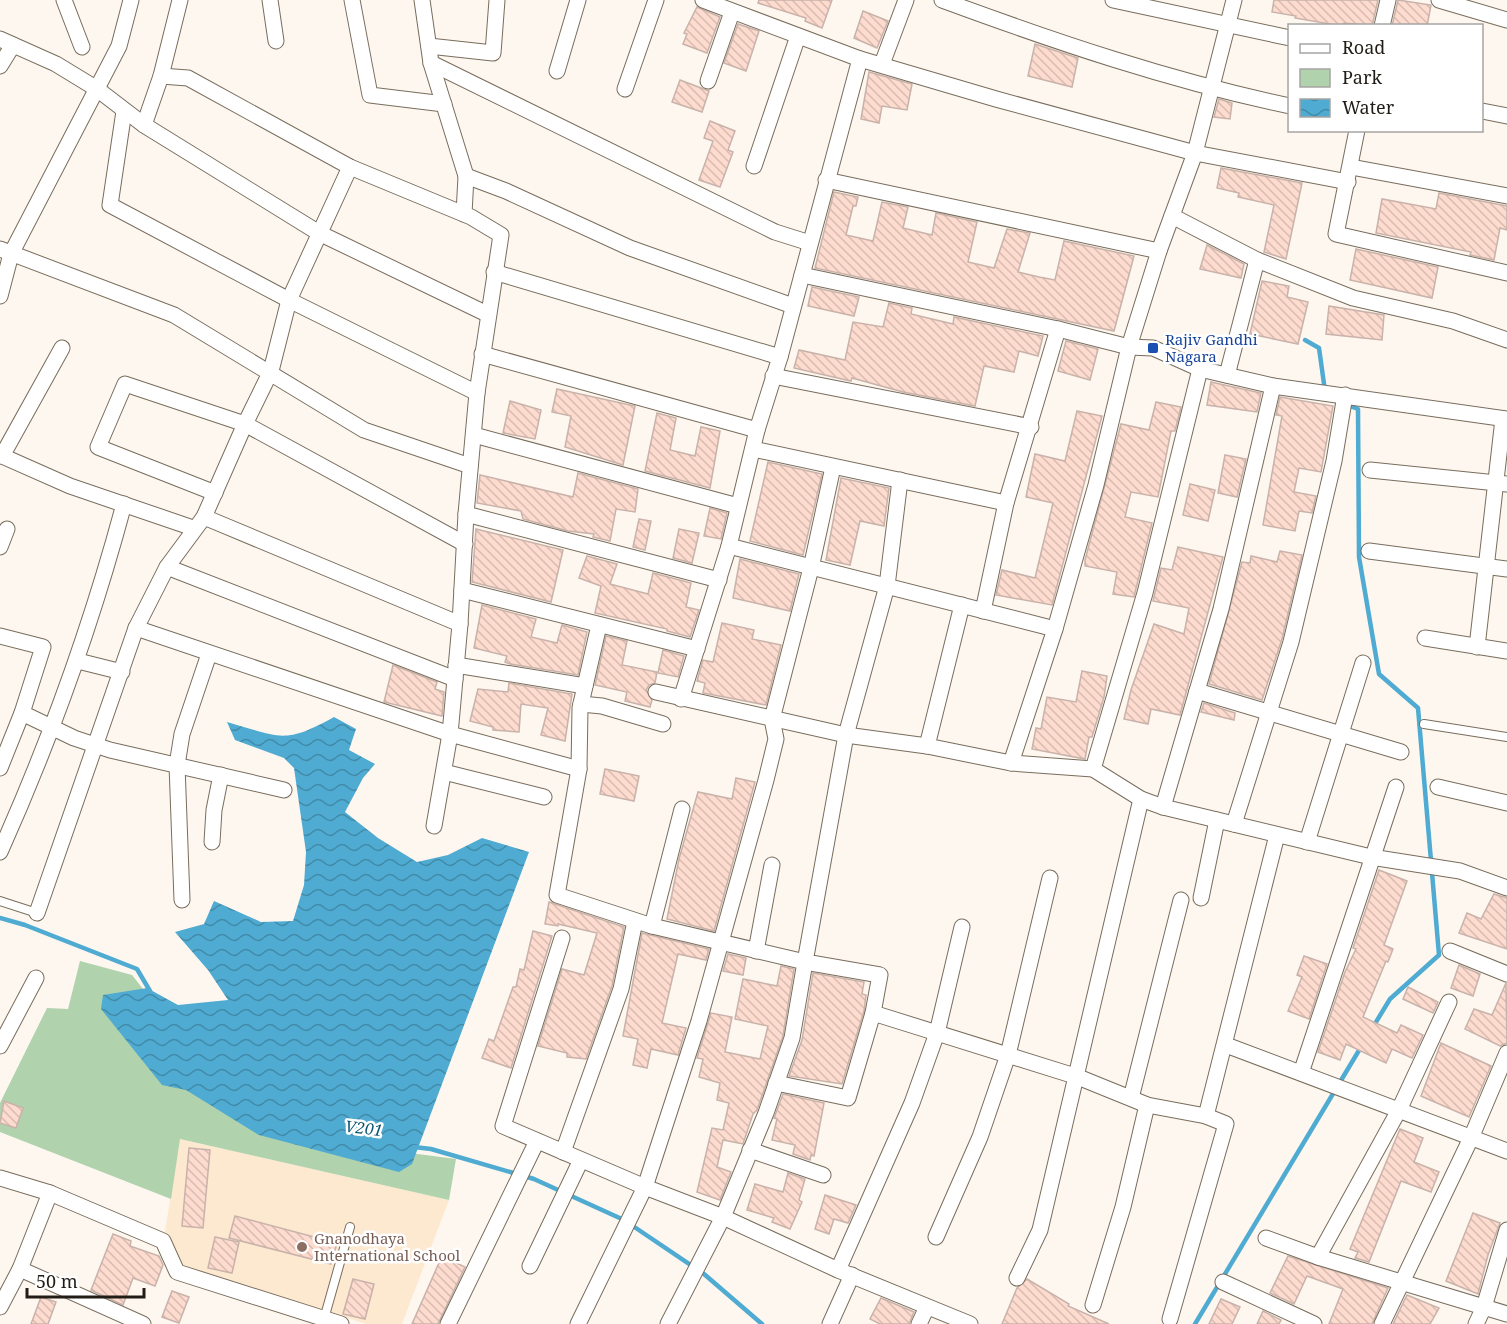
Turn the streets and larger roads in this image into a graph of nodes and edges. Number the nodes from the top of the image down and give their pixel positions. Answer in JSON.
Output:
{"nodes":[{"id":1,"x":64,"y":0,"type":"edge"},
{"id":2,"x":131,"y":0,"type":"edge"},
{"id":3,"x":180,"y":0,"type":"edge"},
{"id":4,"x":270,"y":0,"type":"edge"},
{"id":5,"x":352,"y":0,"type":"edge"},
{"id":6,"x":422,"y":0,"type":"edge"},
{"id":7,"x":497,"y":0,"type":"edge"},
{"id":8,"x":578,"y":0,"type":"edge"},
{"id":9,"x":656,"y":0,"type":"edge"},
{"id":10,"x":703,"y":0,"type":"edge"},
{"id":11,"x":906,"y":0,"type":"edge"},
{"id":12,"x":942,"y":0,"type":"edge"},
{"id":13,"x":1113,"y":0,"type":"edge"},
{"id":14,"x":1234,"y":0,"type":"edge"},
{"id":15,"x":1388,"y":0,"type":"edge"},
{"id":16,"x":1439,"y":0,"type":"edge"},
{"id":17,"x":1482,"y":6,"type":"edge"},
{"id":18,"x":732,"y":12,"type":"junction"},
{"id":19,"x":1507,"y":20,"type":"edge"},
{"id":20,"x":1382,"y":24,"type":"edge"},
{"id":21,"x":1228,"y":26,"type":"junction"},
{"id":22,"x":798,"y":36,"type":"junction"},
{"id":23,"x":1288,"y":38,"type":"edge"},
{"id":24,"x":276,"y":41,"type":"dead end"},
{"id":25,"x":6,"y":42,"type":"edge"},
{"id":26,"x":429,"y":46,"type":"junction"},
{"id":27,"x":82,"y":47,"type":"dead end"},
{"id":28,"x":860,"y":59,"type":"junction"},
{"id":29,"x":431,"y":63,"type":"junction"},
{"id":30,"x":882,"y":64,"type":"junction"},
{"id":31,"x":0,"y":66,"type":"edge"},
{"id":32,"x":557,"y":71,"type":"dead end"},
{"id":33,"x":161,"y":76,"type":"junction"},
{"id":34,"x":708,"y":81,"type":"dead end"},
{"id":35,"x":97,"y":89,"type":"junction"},
{"id":36,"x":625,"y":89,"type":"dead end"},
{"id":37,"x":1212,"y":89,"type":"junction"},
{"id":38,"x":444,"y":104,"type":"junction"},
{"id":39,"x":1288,"y":106,"type":"edge"},
{"id":40,"x":124,"y":111,"type":"junction"},
{"id":41,"x":1483,"y":111,"type":"edge"},
{"id":42,"x":1507,"y":116,"type":"edge"},
{"id":43,"x":144,"y":125,"type":"junction"},
{"id":44,"x":1357,"y":132,"type":"edge"},
{"id":45,"x":1196,"y":153,"type":"junction"},
{"id":46,"x":754,"y":166,"type":"dead end"},
{"id":47,"x":350,"y":167,"type":"junction"},
{"id":48,"x":1352,"y":167,"type":"junction"},
{"id":49,"x":466,"y":176,"type":"junction"},
{"id":50,"x":826,"y":180,"type":"junction"},
{"id":51,"x":1348,"y":183,"type":"junction"},
{"id":52,"x":1507,"y":196,"type":"edge"},
{"id":53,"x":464,"y":214,"type":"junction"},
{"id":54,"x":1172,"y":216,"type":"junction"},
{"id":55,"x":319,"y":233,"type":"junction"},
{"id":56,"x":810,"y":243,"type":"junction"},
{"id":57,"x":6,"y":251,"type":"edge"},
{"id":58,"x":1160,"y":251,"type":"junction"},
{"id":59,"x":1257,"y":260,"type":"junction"},
{"id":60,"x":494,"y":273,"type":"junction"},
{"id":61,"x":1507,"y":273,"type":"edge"},
{"id":62,"x":801,"y":275,"type":"junction"},
{"id":63,"x":0,"y":296,"type":"edge"},
{"id":64,"x":289,"y":300,"type":"junction"},
{"id":65,"x":793,"y":306,"type":"junction"},
{"id":66,"x":487,"y":314,"type":"junction"},
{"id":67,"x":1058,"y":329,"type":"junction"},
{"id":68,"x":1507,"y":339,"type":"edge"},
{"id":69,"x":1129,"y":347,"type":"junction"},
{"id":70,"x":63,"y":348,"type":"dead end"},
{"id":71,"x":482,"y":354,"type":"junction"},
{"id":72,"x":780,"y":357,"type":"junction"},
{"id":73,"x":1200,"y":369,"type":"junction"},
{"id":74,"x":271,"y":371,"type":"junction"},
{"id":75,"x":1227,"y":375,"type":"junction"},
{"id":76,"x":773,"y":376,"type":"junction"},
{"id":77,"x":1274,"y":386,"type":"junction"},
{"id":78,"x":477,"y":393,"type":"junction"},
{"id":79,"x":1337,"y":398,"type":"junction"},
{"id":80,"x":1505,"y":419,"type":"edge"},
{"id":81,"x":245,"y":424,"type":"junction"},
{"id":82,"x":1030,"y":427,"type":"junction"},
{"id":83,"x":757,"y":430,"type":"junction"},
{"id":84,"x":474,"y":435,"type":"junction"},
{"id":85,"x":753,"y":449,"type":"junction"},
{"id":86,"x":1,"y":455,"type":"edge"},
{"id":87,"x":470,"y":466,"type":"junction"},
{"id":88,"x":833,"y":467,"type":"junction"},
{"id":89,"x":1370,"y":470,"type":"dead end"},
{"id":90,"x":900,"y":480,"type":"junction"},
{"id":91,"x":1501,"y":483,"type":"edge"},
{"id":92,"x":215,"y":492,"type":"junction"},
{"id":93,"x":1006,"y":503,"type":"junction"},
{"id":94,"x":124,"y":504,"type":"junction"},
{"id":95,"x":738,"y":506,"type":"junction"},
{"id":96,"x":465,"y":514,"type":"junction"},
{"id":97,"x":204,"y":517,"type":"junction"},
{"id":98,"x":193,"y":528,"type":"junction"},
{"id":99,"x":8,"y":530,"type":"dead end"},
{"id":100,"x":465,"y":544,"type":"junction"},
{"id":101,"x":729,"y":546,"type":"junction"},
{"id":102,"x":0,"y":547,"type":"edge"},
{"id":103,"x":1370,"y":552,"type":"dead end"},
{"id":104,"x":1486,"y":566,"type":"junction"},
{"id":105,"x":167,"y":567,"type":"junction"},
{"id":106,"x":812,"y":568,"type":"junction"},
{"id":107,"x":1507,"y":569,"type":"edge"},
{"id":108,"x":719,"y":580,"type":"junction"},
{"id":109,"x":887,"y":586,"type":"junction"},
{"id":110,"x":462,"y":590,"type":"junction"},
{"id":111,"x":963,"y":605,"type":"junction"},
{"id":112,"x":983,"y":610,"type":"junction"},
{"id":113,"x":460,"y":624,"type":"junction"},
{"id":114,"x":599,"y":625,"type":"junction"},
{"id":115,"x":136,"y":628,"type":"junction"},
{"id":116,"x":1055,"y":629,"type":"junction"},
{"id":117,"x":0,"y":636,"type":"edge"},
{"id":118,"x":1425,"y":638,"type":"dead end"},
{"id":119,"x":1477,"y":647,"type":"junction"},
{"id":120,"x":697,"y":649,"type":"junction"},
{"id":121,"x":1507,"y":651,"type":"edge"},
{"id":122,"x":209,"y":654,"type":"junction"},
{"id":123,"x":78,"y":661,"type":"junction"},
{"id":124,"x":1363,"y":663,"type":"dead end"},
{"id":125,"x":122,"y":672,"type":"junction"},
{"id":126,"x":456,"y":672,"type":"junction"},
{"id":127,"x":585,"y":686,"type":"junction"},
{"id":128,"x":1197,"y":691,"type":"junction"},
{"id":129,"x":656,"y":692,"type":"dead end"},
{"id":130,"x":681,"y":699,"type":"junction"},
{"id":131,"x":581,"y":704,"type":"junction"},
{"id":132,"x":1271,"y":711,"type":"junction"},
{"id":133,"x":22,"y":713,"type":"junction"},
{"id":134,"x":772,"y":719,"type":"junction"},
{"id":135,"x":663,"y":724,"type":"dead end"},
{"id":136,"x":54,"y":727,"type":"junction"},
{"id":137,"x":1341,"y":733,"type":"junction"},
{"id":138,"x":450,"y":734,"type":"junction"},
{"id":139,"x":846,"y":735,"type":"junction"},
{"id":140,"x":95,"y":745,"type":"junction"},
{"id":141,"x":927,"y":746,"type":"junction"},
{"id":142,"x":1401,"y":752,"type":"dead end"},
{"id":143,"x":1011,"y":763,"type":"junction"},
{"id":144,"x":177,"y":765,"type":"junction"},
{"id":145,"x":0,"y":768,"type":"edge"},
{"id":146,"x":579,"y":769,"type":"junction"},
{"id":147,"x":1093,"y":769,"type":"junction"},
{"id":148,"x":444,"y":772,"type":"junction"},
{"id":149,"x":221,"y":775,"type":"junction"},
{"id":150,"x":1396,"y":787,"type":"dead end"},
{"id":151,"x":1438,"y":787,"type":"dead end"},
{"id":152,"x":284,"y":790,"type":"dead end"},
{"id":153,"x":544,"y":797,"type":"dead end"},
{"id":154,"x":1141,"y":799,"type":"junction"},
{"id":155,"x":1507,"y":803,"type":"edge"},
{"id":156,"x":1163,"y":807,"type":"junction"},
{"id":157,"x":682,"y":809,"type":"dead end"},
{"id":158,"x":1217,"y":820,"type":"junction"},
{"id":159,"x":1234,"y":824,"type":"junction"},
{"id":160,"x":434,"y":826,"type":"dead end"},
{"id":161,"x":1277,"y":835,"type":"junction"},
{"id":162,"x":212,"y":842,"type":"dead end"},
{"id":163,"x":1306,"y":842,"type":"junction"},
{"id":164,"x":0,"y":852,"type":"edge"},
{"id":165,"x":1371,"y":857,"type":"junction"},
{"id":166,"x":772,"y":865,"type":"dead end"},
{"id":167,"x":1050,"y":878,"type":"dead end"},
{"id":168,"x":1507,"y":888,"type":"edge"},
{"id":169,"x":1201,"y":898,"type":"dead end"},
{"id":170,"x":182,"y":900,"type":"dead end"},
{"id":171,"x":1181,"y":900,"type":"dead end"},
{"id":172,"x":37,"y":913,"type":"road end"},
{"id":173,"x":635,"y":921,"type":"junction"},
{"id":174,"x":652,"y":926,"type":"junction"},
{"id":175,"x":962,"y":927,"type":"dead end"},
{"id":176,"x":562,"y":938,"type":"dead end"},
{"id":177,"x":722,"y":942,"type":"junction"},
{"id":178,"x":756,"y":951,"type":"junction"},
{"id":179,"x":1450,"y":951,"type":"dead end"},
{"id":180,"x":805,"y":962,"type":"junction"},
{"id":181,"x":1507,"y":974,"type":"edge"},
{"id":182,"x":36,"y":978,"type":"dead end"},
{"id":183,"x":1449,"y":1002,"type":"dead end"},
{"id":184,"x":873,"y":1013,"type":"junction"},
{"id":185,"x":937,"y":1033,"type":"junction"},
{"id":186,"x":1226,"y":1045,"type":"junction"},
{"id":187,"x":0,"y":1046,"type":"edge"},
{"id":188,"x":1507,"y":1053,"type":"edge"},
{"id":189,"x":1008,"y":1055,"type":"junction"},
{"id":190,"x":1301,"y":1073,"type":"junction"},
{"id":191,"x":1078,"y":1077,"type":"junction"},
{"id":192,"x":776,"y":1083,"type":"junction"},
{"id":193,"x":1131,"y":1098,"type":"junction"},
{"id":194,"x":1147,"y":1105,"type":"junction"},
{"id":195,"x":1399,"y":1110,"type":"junction"},
{"id":196,"x":1206,"y":1116,"type":"junction"},
{"id":197,"x":1472,"y":1138,"type":"junction"},
{"id":198,"x":537,"y":1141,"type":"junction"},
{"id":199,"x":750,"y":1150,"type":"junction"},
{"id":200,"x":1507,"y":1151,"type":"edge"},
{"id":201,"x":563,"y":1152,"type":"junction"},
{"id":202,"x":581,"y":1160,"type":"junction"},
{"id":203,"x":823,"y":1175,"type":"dead end"},
{"id":204,"x":0,"y":1178,"type":"edge"},
{"id":205,"x":645,"y":1187,"type":"junction"},
{"id":206,"x":50,"y":1193,"type":"junction"},
{"id":207,"x":723,"y":1217,"type":"junction"},
{"id":208,"x":1507,"y":1230,"type":"edge"},
{"id":209,"x":936,"y":1237,"type":"dead end"},
{"id":210,"x":1266,"y":1238,"type":"dead end"},
{"id":211,"x":1504,"y":1250,"type":"edge"},
{"id":212,"x":1318,"y":1257,"type":"junction"},
{"id":213,"x":530,"y":1266,"type":"dead end"},
{"id":214,"x":20,"y":1269,"type":"junction"},
{"id":215,"x":845,"y":1272,"type":"junction"},
{"id":216,"x":1017,"y":1278,"type":"dead end"},
{"id":217,"x":1223,"y":1282,"type":"dead end"},
{"id":218,"x":1402,"y":1282,"type":"junction"},
{"id":219,"x":1093,"y":1305,"type":"dead end"},
{"id":220,"x":927,"y":1306,"type":"junction"},
{"id":221,"x":0,"y":1307,"type":"edge"},
{"id":222,"x":1484,"y":1307,"type":"junction"},
{"id":223,"x":1507,"y":1314,"type":"edge"},
{"id":224,"x":1170,"y":1319,"type":"dead end"},
{"id":225,"x":143,"y":1324,"type":"edge"},
{"id":226,"x":341,"y":1324,"type":"edge"},
{"id":227,"x":448,"y":1324,"type":"edge"},
{"id":228,"x":578,"y":1324,"type":"edge"},
{"id":229,"x":668,"y":1324,"type":"edge"},
{"id":230,"x":830,"y":1324,"type":"edge"},
{"id":231,"x":919,"y":1324,"type":"edge"},
{"id":232,"x":970,"y":1324,"type":"edge"},
{"id":233,"x":1314,"y":1324,"type":"edge"},
{"id":234,"x":1382,"y":1324,"type":"edge"},
{"id":235,"x":1476,"y":1324,"type":"edge"}],
"edges":[{"from":1,"to":27,"type":"street"},
{"from":2,"to":35,"type":"street"},
{"from":3,"to":33,"type":"street"},
{"from":4,"to":24,"type":"street"},
{"from":5,"to":38,"type":"street"},
{"from":6,"to":26,"type":"street"},
{"from":7,"to":26,"type":"street"},
{"from":8,"to":32,"type":"street"},
{"from":9,"to":36,"type":"street"},
{"from":10,"to":18,"type":"street"},
{"from":11,"to":30,"type":"street"},
{"from":12,"to":37,"type":"street"},
{"from":13,"to":21,"type":"street"},
{"from":14,"to":21,"type":"street"},
{"from":15,"to":20,"type":"street"},
{"from":16,"to":17,"type":"street"},
{"from":17,"to":19,"type":"street"},
{"from":18,"to":22,"type":"street"},
{"from":18,"to":34,"type":"street"},
{"from":21,"to":23,"type":"street"},
{"from":21,"to":37,"type":"street"},
{"from":22,"to":28,"type":"street"},
{"from":22,"to":46,"type":"street"},
{"from":25,"to":31,"type":"street"},
{"from":25,"to":35,"type":"street"},
{"from":26,"to":29,"type":"street"},
{"from":28,"to":30,"type":"street"},
{"from":28,"to":50,"type":"street"},
{"from":29,"to":38,"type":"street"},
{"from":29,"to":56,"type":"street"},
{"from":30,"to":45,"type":"street"},
{"from":33,"to":43,"type":"street"},
{"from":33,"to":47,"type":"street"},
{"from":35,"to":40,"type":"street"},
{"from":35,"to":57,"type":"street"},
{"from":37,"to":39,"type":"street"},
{"from":37,"to":45,"type":"street"},
{"from":38,"to":49,"type":"street"},
{"from":40,"to":43,"type":"street"},
{"from":40,"to":64,"type":"street"},
{"from":41,"to":42,"type":"street"},
{"from":43,"to":55,"type":"street"},
{"from":44,"to":48,"type":"street"},
{"from":45,"to":51,"type":"street"},
{"from":45,"to":54,"type":"street"},
{"from":47,"to":53,"type":"street"},
{"from":47,"to":55,"type":"street"},
{"from":48,"to":51,"type":"street"},
{"from":48,"to":52,"type":"street"},
{"from":49,"to":53,"type":"street"},
{"from":49,"to":65,"type":"street"},
{"from":50,"to":56,"type":"street"},
{"from":50,"to":58,"type":"street"},
{"from":51,"to":61,"type":"street"},
{"from":53,"to":60,"type":"street"},
{"from":54,"to":58,"type":"street"},
{"from":54,"to":59,"type":"street"},
{"from":55,"to":64,"type":"street"},
{"from":55,"to":66,"type":"street"},
{"from":56,"to":62,"type":"street"},
{"from":57,"to":63,"type":"street"},
{"from":57,"to":74,"type":"street"},
{"from":58,"to":69,"type":"street"},
{"from":59,"to":68,"type":"street"},
{"from":59,"to":75,"type":"street"},
{"from":60,"to":66,"type":"street"},
{"from":60,"to":72,"type":"street"},
{"from":62,"to":65,"type":"street"},
{"from":62,"to":67,"type":"street"},
{"from":64,"to":74,"type":"street"},
{"from":64,"to":78,"type":"street"},
{"from":65,"to":72,"type":"street"},
{"from":66,"to":71,"type":"street"},
{"from":67,"to":69,"type":"street"},
{"from":67,"to":82,"type":"street"},
{"from":69,"to":73,"type":"street"},
{"from":69,"to":116,"type":"street"},
{"from":70,"to":86,"type":"street"},
{"from":71,"to":78,"type":"street"},
{"from":71,"to":83,"type":"street"},
{"from":72,"to":76,"type":"street"},
{"from":73,"to":75,"type":"street"},
{"from":73,"to":147,"type":"street"},
{"from":74,"to":81,"type":"street"},
{"from":74,"to":87,"type":"street"},
{"from":75,"to":77,"type":"street"},
{"from":76,"to":82,"type":"street"},
{"from":76,"to":83,"type":"street"},
{"from":77,"to":79,"type":"street"},
{"from":77,"to":128,"type":"street"},
{"from":78,"to":84,"type":"street"},
{"from":79,"to":80,"type":"street"},
{"from":79,"to":132,"type":"street"},
{"from":80,"to":91,"type":"street"},
{"from":81,"to":92,"type":"street"},
{"from":81,"to":92,"type":"street"},
{"from":81,"to":100,"type":"street"},
{"from":82,"to":93,"type":"street"},
{"from":83,"to":85,"type":"street"},
{"from":84,"to":87,"type":"street"},
{"from":84,"to":95,"type":"street"},
{"from":85,"to":88,"type":"street"},
{"from":85,"to":95,"type":"street"},
{"from":86,"to":94,"type":"street"},
{"from":87,"to":96,"type":"street"},
{"from":88,"to":90,"type":"street"},
{"from":88,"to":106,"type":"street"},
{"from":89,"to":91,"type":"street"},
{"from":90,"to":93,"type":"street"},
{"from":90,"to":109,"type":"street"},
{"from":91,"to":104,"type":"street"},
{"from":92,"to":97,"type":"street"},
{"from":93,"to":112,"type":"street"},
{"from":94,"to":98,"type":"street"},
{"from":94,"to":123,"type":"street"},
{"from":95,"to":101,"type":"street"},
{"from":96,"to":100,"type":"street"},
{"from":96,"to":108,"type":"street"},
{"from":97,"to":98,"type":"street"},
{"from":97,"to":113,"type":"street"},
{"from":98,"to":105,"type":"street"},
{"from":99,"to":102,"type":"street"},
{"from":100,"to":110,"type":"street"},
{"from":101,"to":106,"type":"street"},
{"from":101,"to":108,"type":"street"},
{"from":103,"to":104,"type":"street"},
{"from":104,"to":107,"type":"street"},
{"from":104,"to":119,"type":"street"},
{"from":105,"to":115,"type":"street"},
{"from":105,"to":126,"type":"street"},
{"from":106,"to":109,"type":"street"},
{"from":106,"to":134,"type":"street"},
{"from":108,"to":120,"type":"street"},
{"from":109,"to":111,"type":"street"},
{"from":109,"to":139,"type":"street"},
{"from":110,"to":113,"type":"street"},
{"from":110,"to":114,"type":"street"},
{"from":111,"to":112,"type":"street"},
{"from":111,"to":141,"type":"street"},
{"from":112,"to":116,"type":"street"},
{"from":113,"to":126,"type":"street"},
{"from":114,"to":120,"type":"street"},
{"from":114,"to":127,"type":"street"},
{"from":115,"to":122,"type":"street"},
{"from":115,"to":125,"type":"street"},
{"from":116,"to":143,"type":"street"},
{"from":117,"to":133,"type":"street"},
{"from":118,"to":119,"type":"street"},
{"from":119,"to":121,"type":"street"},
{"from":120,"to":130,"type":"street"},
{"from":122,"to":138,"type":"street"},
{"from":122,"to":144,"type":"street"},
{"from":123,"to":125,"type":"street"},
{"from":123,"to":136,"type":"street"},
{"from":124,"to":137,"type":"street"},
{"from":125,"to":140,"type":"street"},
{"from":126,"to":127,"type":"street"},
{"from":126,"to":138,"type":"street"},
{"from":127,"to":131,"type":"street"},
{"from":128,"to":132,"type":"street"},
{"from":128,"to":156,"type":"street"},
{"from":129,"to":130,"type":"street"},
{"from":130,"to":134,"type":"street"},
{"from":131,"to":135,"type":"street"},
{"from":131,"to":146,"type":"street"},
{"from":132,"to":137,"type":"street"},
{"from":132,"to":159,"type":"street"},
{"from":133,"to":136,"type":"street"},
{"from":133,"to":145,"type":"street"},
{"from":134,"to":139,"type":"street"},
{"from":134,"to":177,"type":"street"},
{"from":136,"to":140,"type":"street"},
{"from":136,"to":164,"type":"street"},
{"from":137,"to":142,"type":"street"},
{"from":137,"to":163,"type":"street"},
{"from":138,"to":146,"type":"street"},
{"from":138,"to":148,"type":"street"},
{"from":139,"to":141,"type":"street"},
{"from":139,"to":180,"type":"street"},
{"from":140,"to":144,"type":"street"},
{"from":140,"to":172,"type":"street"},
{"from":141,"to":143,"type":"street"},
{"from":143,"to":147,"type":"street"},
{"from":144,"to":149,"type":"street"},
{"from":144,"to":170,"type":"street"},
{"from":146,"to":173,"type":"street"},
{"from":147,"to":154,"type":"street"},
{"from":148,"to":153,"type":"street"},
{"from":148,"to":160,"type":"street"},
{"from":149,"to":152,"type":"street"},
{"from":149,"to":162,"type":"street"},
{"from":150,"to":165,"type":"street"},
{"from":151,"to":155,"type":"street"},
{"from":154,"to":156,"type":"street"},
{"from":154,"to":191,"type":"street"},
{"from":156,"to":158,"type":"street"},
{"from":157,"to":174,"type":"street"},
{"from":158,"to":159,"type":"street"},
{"from":158,"to":169,"type":"street"},
{"from":159,"to":161,"type":"street"},
{"from":161,"to":163,"type":"street"},
{"from":161,"to":186,"type":"street"},
{"from":163,"to":165,"type":"street"},
{"from":165,"to":168,"type":"street"},
{"from":165,"to":190,"type":"street"},
{"from":166,"to":178,"type":"street"},
{"from":167,"to":189,"type":"street"},
{"from":171,"to":193,"type":"street"},
{"from":173,"to":174,"type":"street"},
{"from":173,"to":201,"type":"street"},
{"from":174,"to":177,"type":"street"},
{"from":175,"to":185,"type":"street"},
{"from":176,"to":198,"type":"street"},
{"from":177,"to":178,"type":"street"},
{"from":177,"to":205,"type":"street"},
{"from":178,"to":180,"type":"street"},
{"from":179,"to":181,"type":"street"},
{"from":180,"to":184,"type":"street"},
{"from":180,"to":192,"type":"street"},
{"from":182,"to":187,"type":"street"},
{"from":183,"to":195,"type":"street"},
{"from":184,"to":185,"type":"street"},
{"from":184,"to":192,"type":"street"},
{"from":185,"to":189,"type":"street"},
{"from":185,"to":215,"type":"street"},
{"from":186,"to":190,"type":"street"},
{"from":186,"to":196,"type":"street"},
{"from":188,"to":197,"type":"street"},
{"from":189,"to":191,"type":"street"},
{"from":189,"to":209,"type":"street"},
{"from":190,"to":195,"type":"street"},
{"from":191,"to":193,"type":"street"},
{"from":191,"to":216,"type":"street"},
{"from":192,"to":199,"type":"street"},
{"from":193,"to":194,"type":"street"},
{"from":194,"to":196,"type":"street"},
{"from":194,"to":219,"type":"street"},
{"from":195,"to":197,"type":"street"},
{"from":195,"to":212,"type":"street"},
{"from":196,"to":224,"type":"street"},
{"from":197,"to":200,"type":"street"},
{"from":197,"to":218,"type":"street"},
{"from":198,"to":201,"type":"street"},
{"from":198,"to":227,"type":"street"},
{"from":199,"to":203,"type":"street"},
{"from":199,"to":207,"type":"street"},
{"from":201,"to":202,"type":"street"},
{"from":202,"to":205,"type":"street"},
{"from":202,"to":213,"type":"street"},
{"from":204,"to":206,"type":"street"},
{"from":205,"to":207,"type":"street"},
{"from":205,"to":228,"type":"street"},
{"from":206,"to":214,"type":"street"},
{"from":206,"to":226,"type":"street"},
{"from":207,"to":215,"type":"street"},
{"from":207,"to":229,"type":"street"},
{"from":208,"to":211,"type":"street"},
{"from":210,"to":212,"type":"street"},
{"from":211,"to":222,"type":"street"},
{"from":212,"to":218,"type":"street"},
{"from":214,"to":221,"type":"street"},
{"from":214,"to":225,"type":"street"},
{"from":215,"to":220,"type":"street"},
{"from":215,"to":230,"type":"street"},
{"from":217,"to":233,"type":"street"},
{"from":218,"to":222,"type":"street"},
{"from":218,"to":234,"type":"street"},
{"from":220,"to":231,"type":"street"},
{"from":220,"to":232,"type":"street"},
{"from":222,"to":223,"type":"street"},
{"from":222,"to":235,"type":"street"}]}
